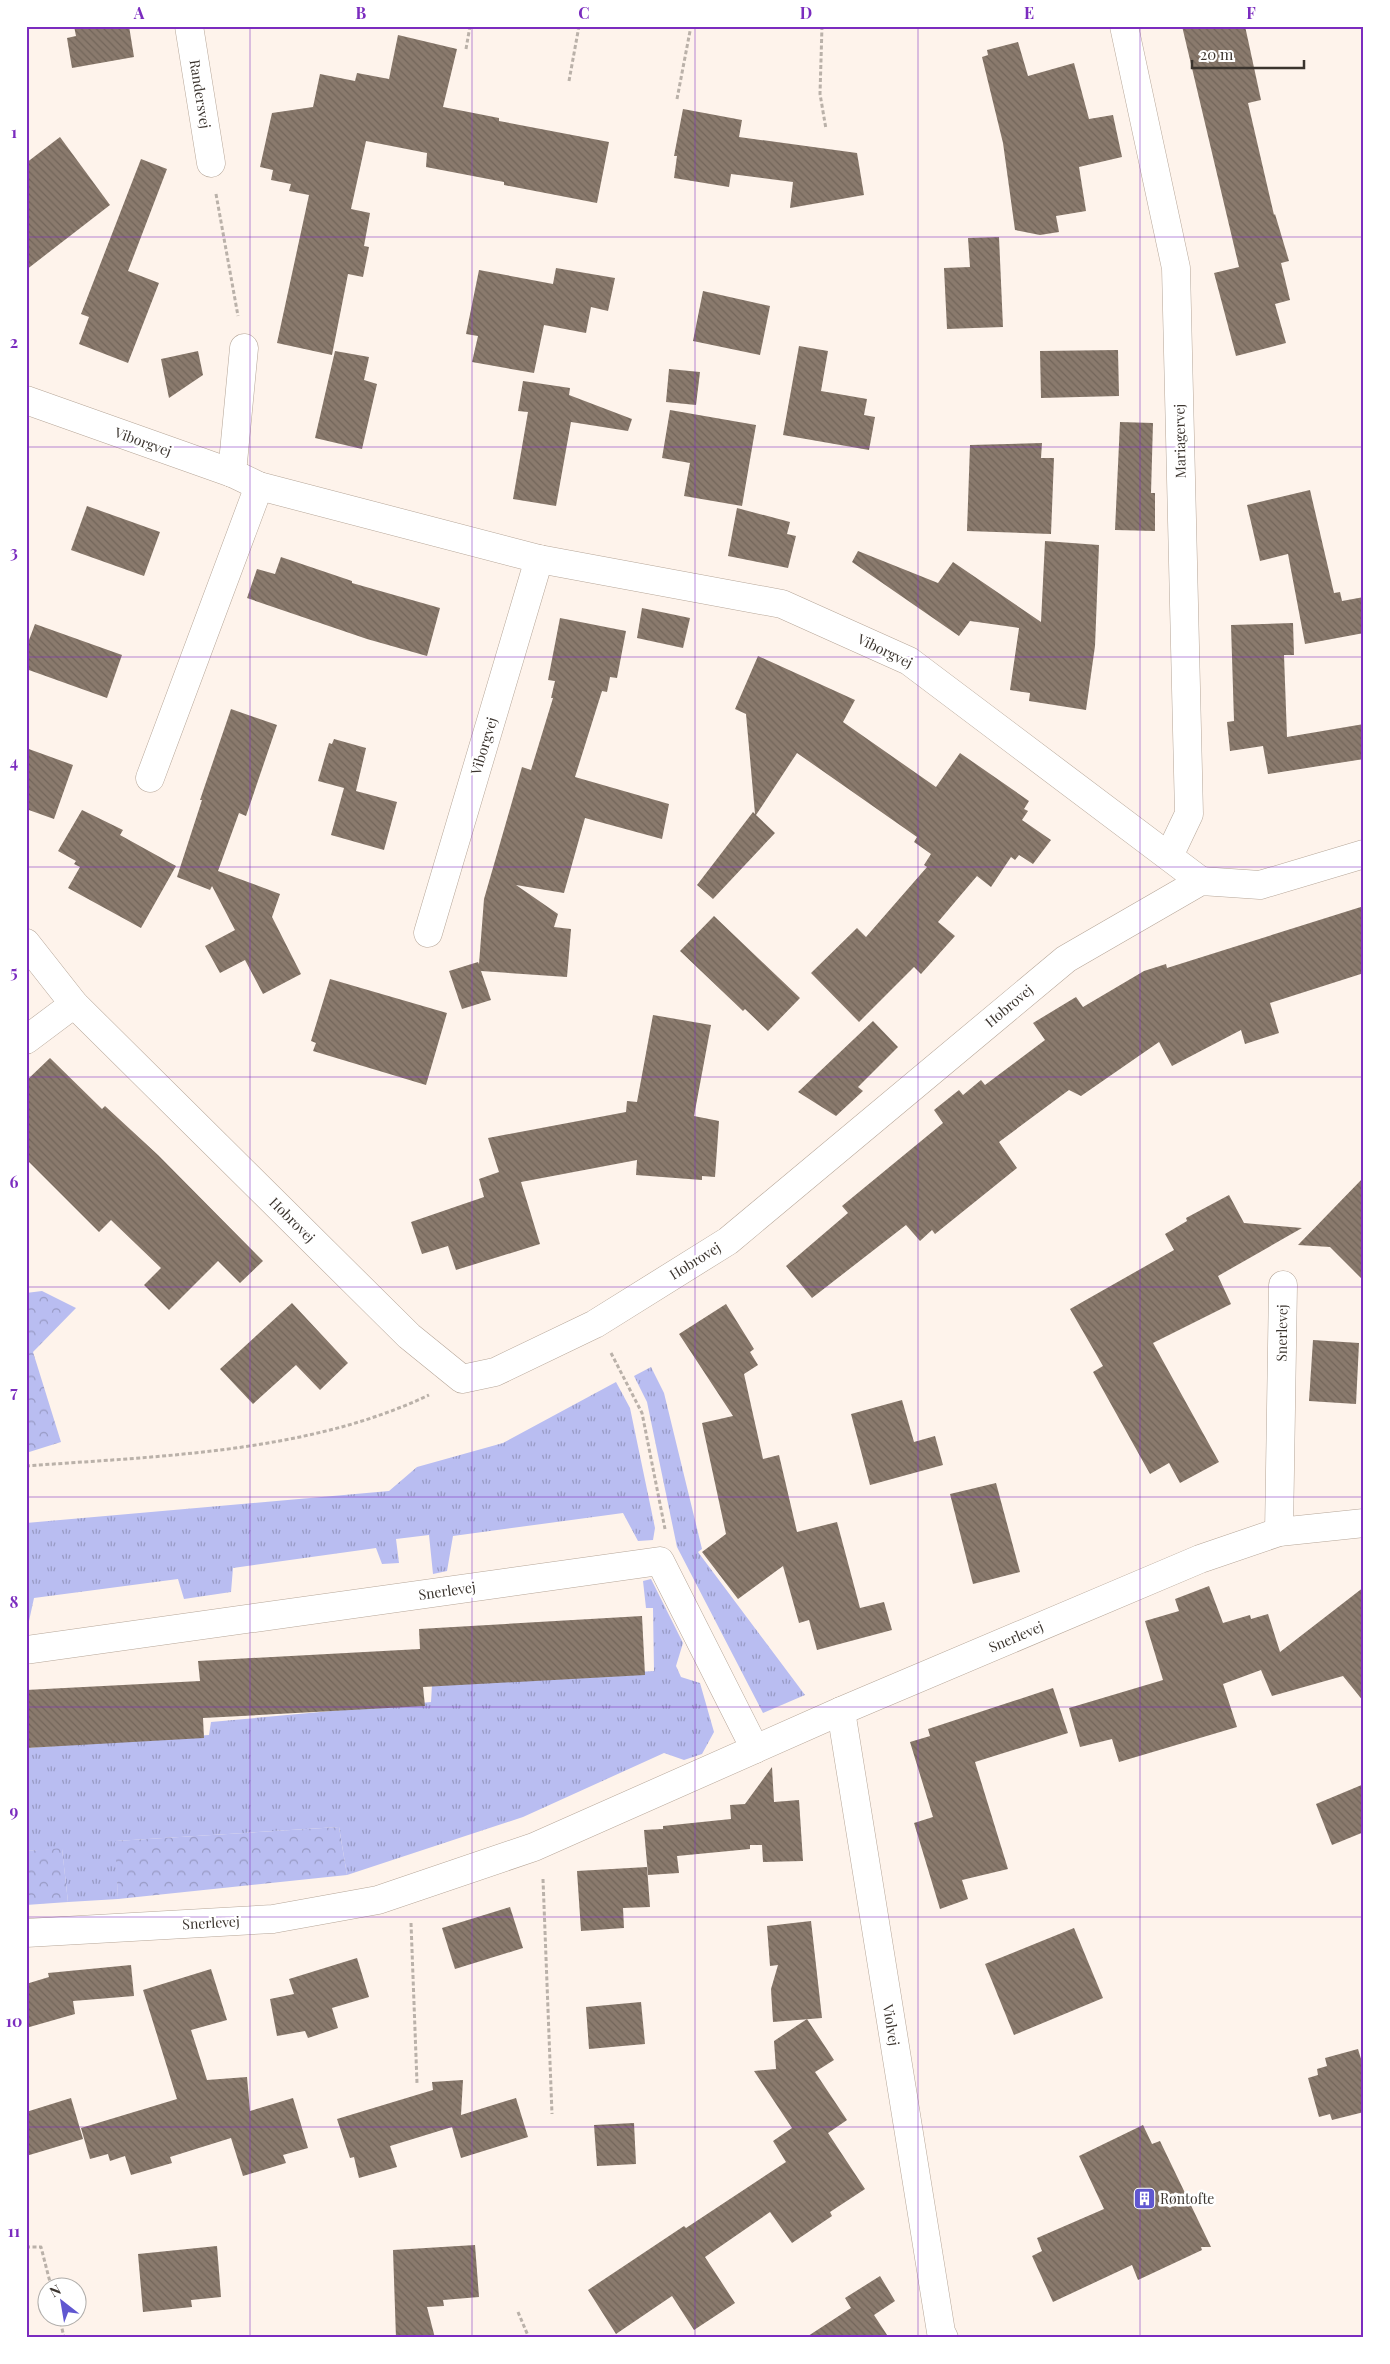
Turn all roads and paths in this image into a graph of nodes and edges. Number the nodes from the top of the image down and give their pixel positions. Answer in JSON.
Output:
{"nodes":[{"id":1,"x":189,"y":26,"type":"edge"},
{"id":2,"x":470,"y":26,"type":"edge"},
{"id":3,"x":579,"y":26,"type":"edge"},
{"id":4,"x":691,"y":26,"type":"edge"},
{"id":5,"x":822,"y":26,"type":"edge"},
{"id":6,"x":1124,"y":26,"type":"edge"},
{"id":7,"x":466,"y":49,"type":"dead end"},
{"id":8,"x":569,"y":81,"type":"dead end"},
{"id":9,"x":677,"y":99,"type":"dead end"},
{"id":10,"x":826,"y":129,"type":"dead end"},
{"id":11,"x":211,"y":163,"type":"joint"},
{"id":12,"x":244,"y":348,"type":"joint"},
{"id":13,"x":26,"y":400,"type":"edge"},
{"id":14,"x":232,"y":473,"type":"junction"},
{"id":15,"x":259,"y":486,"type":"junction"},
{"id":16,"x":539,"y":559,"type":"junction"},
{"id":17,"x":150,"y":778,"type":"dead end"},
{"id":18,"x":1364,"y":854,"type":"edge"},
{"id":19,"x":1169,"y":856,"type":"junction"},
{"id":20,"x":1200,"y":881,"type":"junction"},
{"id":21,"x":428,"y":933,"type":"dead end"},
{"id":22,"x":26,"y":943,"type":"edge"},
{"id":23,"x":74,"y":1004,"type":"junction"},
{"id":24,"x":26,"y":1040,"type":"edge"},
{"id":25,"x":1283,"y":1285,"type":"dead end"},
{"id":26,"x":462,"y":1379,"type":"junction"},
{"id":27,"x":625,"y":1379,"type":"dead end"},
{"id":28,"x":26,"y":1466,"type":"edge"},
{"id":29,"x":1364,"y":1523,"type":"edge"},
{"id":30,"x":1279,"y":1532,"type":"junction"},
{"id":31,"x":660,"y":1561,"type":"junction"},
{"id":32,"x":26,"y":1650,"type":"edge"},
{"id":33,"x":841,"y":1711,"type":"junction"},
{"id":34,"x":755,"y":1749,"type":"junction"},
{"id":35,"x":534,"y":1847,"type":"junction"},
{"id":36,"x":405,"y":1891,"type":"junction"},
{"id":37,"x":26,"y":1933,"type":"edge"},
{"id":38,"x":418,"y":2083,"type":"dead end"},
{"id":39,"x":552,"y":2114,"type":"dead end"},
{"id":40,"x":26,"y":2247,"type":"edge"},
{"id":41,"x":48,"y":2276,"type":"edge"},
{"id":42,"x":518,"y":2312,"type":"dead end"},
{"id":43,"x":61,"y":2326,"type":"edge"},
{"id":44,"x":66,"y":2338,"type":"edge"},
{"id":45,"x":529,"y":2338,"type":"edge"},
{"id":46,"x":944,"y":2338,"type":"edge"}],
"edges":[{"from":1,"to":11,"type":"street","name":"Randersvej"},
{"from":2,"to":7,"type":"path"},
{"from":3,"to":8,"type":"path"},
{"from":4,"to":9,"type":"path"},
{"from":5,"to":10,"type":"path"},
{"from":6,"to":19,"type":"street","name":"Mariagervej"},
{"from":11,"to":12,"type":"path"},
{"from":12,"to":14,"type":"street"},
{"from":13,"to":14,"type":"street","name":"Viborgvej"},
{"from":14,"to":15,"type":"street","name":"Viborgvej"},
{"from":15,"to":16,"type":"street","name":"Viborgvej"},
{"from":15,"to":17,"type":"street"},
{"from":16,"to":19,"type":"street","name":"Viborgvej"},
{"from":16,"to":21,"type":"street","name":"Viborgvej"},
{"from":18,"to":20,"type":"street"},
{"from":19,"to":20,"type":"street","name":"Viborgvej"},
{"from":20,"to":26,"type":"street","name":"Hobrovej"},
{"from":22,"to":23,"type":"street","name":"Hobrovej"},
{"from":23,"to":24,"type":"street"},
{"from":23,"to":26,"type":"street","name":"Hobrovej"},
{"from":25,"to":30,"type":"street","name":"Snerlevej"},
{"from":26,"to":28,"type":"path"},
{"from":27,"to":31,"type":"path"},
{"from":29,"to":30,"type":"street","name":"Snerlevej"},
{"from":30,"to":33,"type":"street","name":"Snerlevej"},
{"from":31,"to":32,"type":"street","name":"Snerlevej"},
{"from":31,"to":34,"type":"street"},
{"from":33,"to":34,"type":"street","name":"Snerlevej"},
{"from":33,"to":46,"type":"street","name":"Violvej"},
{"from":34,"to":35,"type":"street","name":"Snerlevej"},
{"from":35,"to":36,"type":"street","name":"Snerlevej"},
{"from":35,"to":39,"type":"path"},
{"from":36,"to":37,"type":"street","name":"Snerlevej"},
{"from":36,"to":38,"type":"path"},
{"from":40,"to":41,"type":"path"},
{"from":42,"to":45,"type":"path"},
{"from":43,"to":44,"type":"path"}]}
